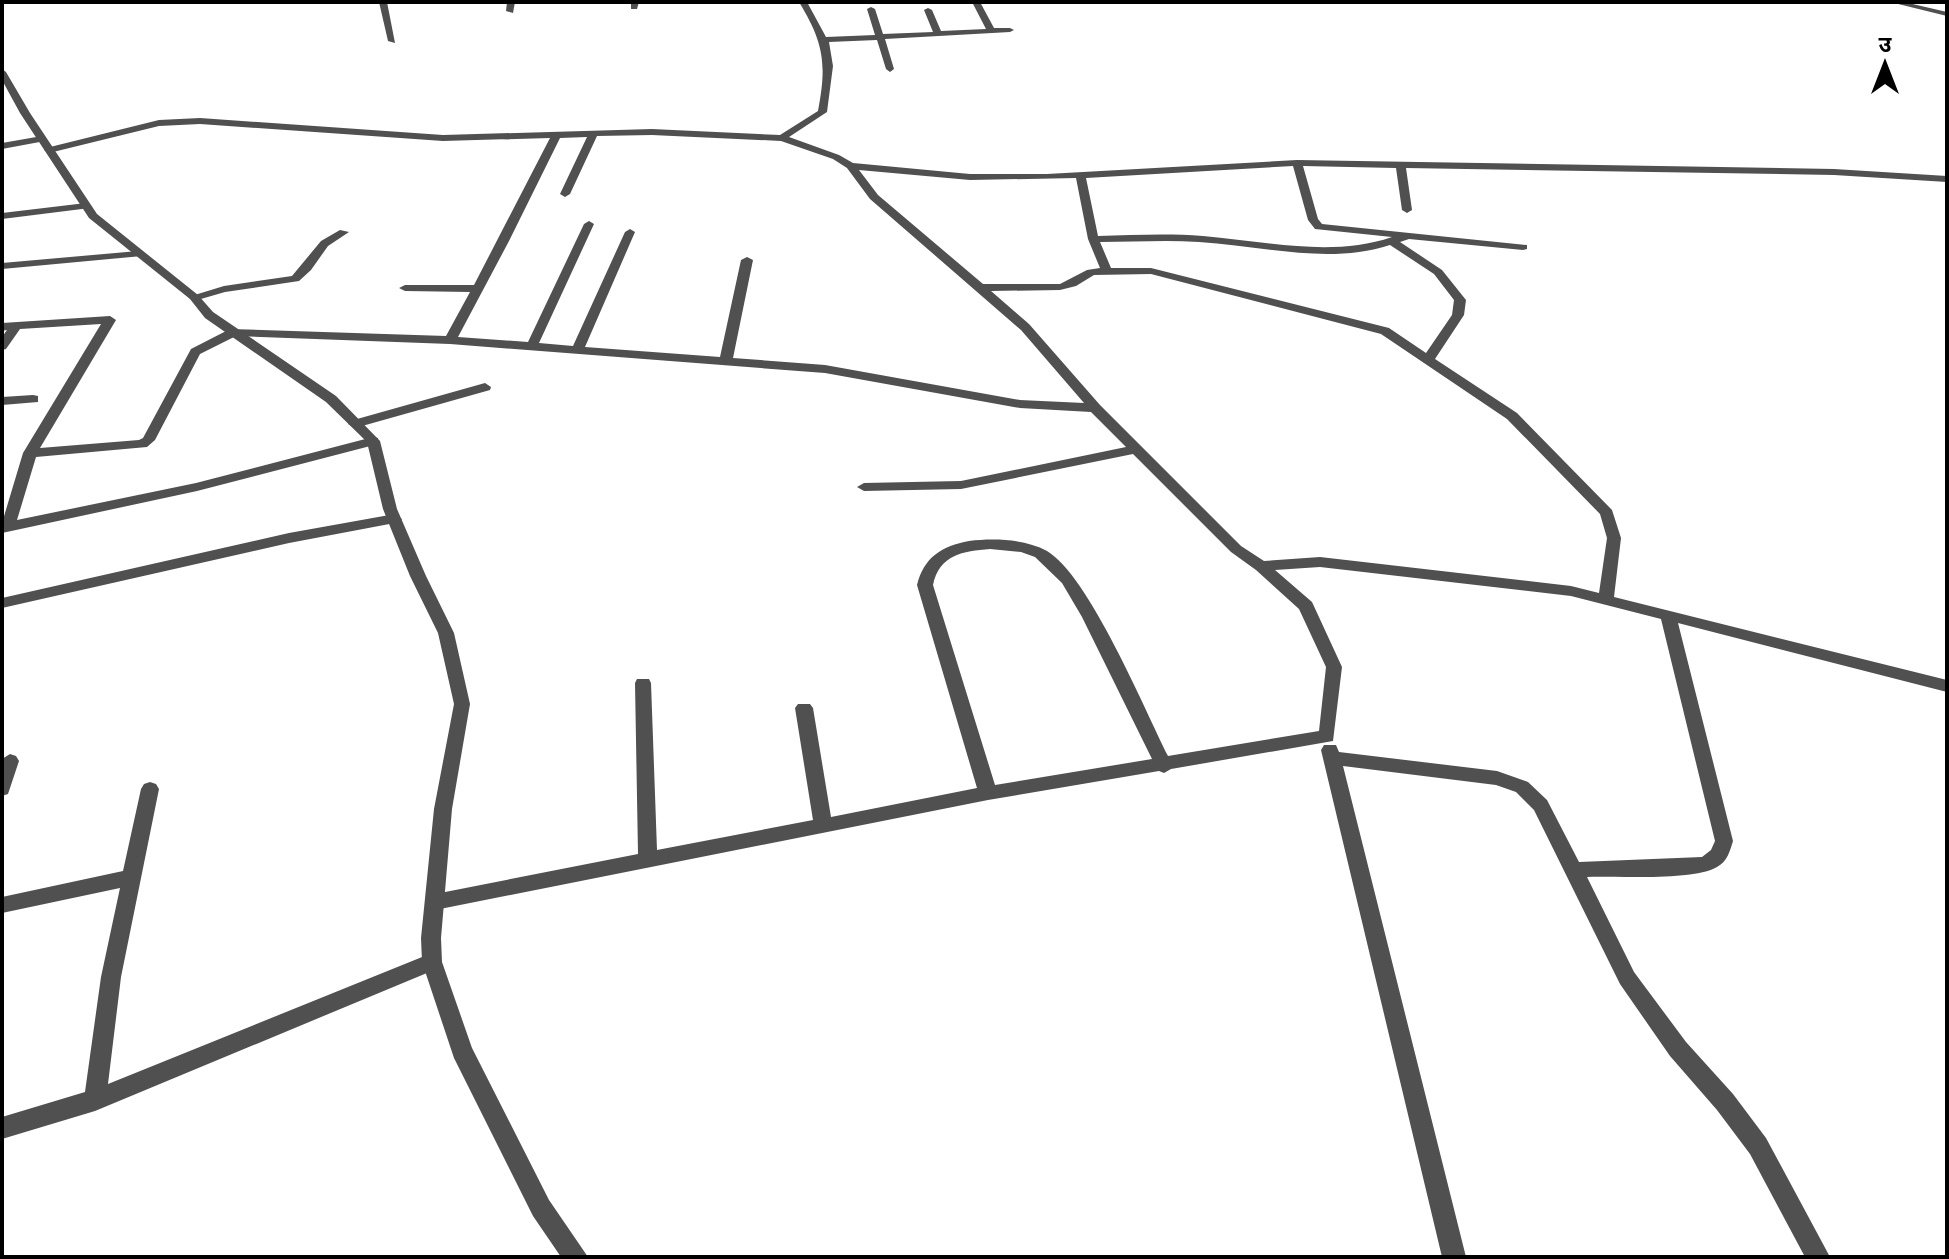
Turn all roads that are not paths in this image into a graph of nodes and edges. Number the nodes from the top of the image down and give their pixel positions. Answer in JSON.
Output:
{"nodes":[{"id":1,"x":383,"y":2,"type":"edge"},
{"id":2,"x":803,"y":2,"type":"edge"},
{"id":3,"x":976,"y":2,"type":"edge"},
{"id":4,"x":1894,"y":2,"type":"edge"},
{"id":5,"x":871,"y":9,"type":"dead end"},
{"id":6,"x":928,"y":10,"type":"dead end"},
{"id":7,"x":1947,"y":14,"type":"edge"},
{"id":8,"x":1010,"y":30,"type":"dead end"},
{"id":9,"x":991,"y":31,"type":"junction"},
{"id":10,"x":938,"y":34,"type":"junction"},
{"id":11,"x":881,"y":37,"type":"junction"},
{"id":12,"x":824,"y":40,"type":"junction"},
{"id":13,"x":392,"y":41,"type":"dead end"},
{"id":14,"x":890,"y":69,"type":"dead end"},
{"id":15,"x":2,"y":72,"type":"edge"},
{"id":16,"x":594,"y":133,"type":"junction"},
{"id":17,"x":556,"y":135,"type":"junction"},
{"id":18,"x":782,"y":138,"type":"junction"},
{"id":19,"x":46,"y":145,"type":"junction"},
{"id":20,"x":2,"y":146,"type":"edge"},
{"id":21,"x":1297,"y":163,"type":"junction"},
{"id":22,"x":1400,"y":164,"type":"junction"},
{"id":23,"x":851,"y":166,"type":"junction"},
{"id":24,"x":1080,"y":175,"type":"junction"},
{"id":25,"x":1947,"y":179,"type":"edge"},
{"id":26,"x":565,"y":194,"type":"dead end"},
{"id":27,"x":86,"y":206,"type":"junction"},
{"id":28,"x":1407,"y":210,"type":"dead end"},
{"id":29,"x":2,"y":216,"type":"edge"},
{"id":30,"x":589,"y":224,"type":"dead end"},
{"id":31,"x":344,"y":232,"type":"dead end"},
{"id":32,"x":630,"y":232,"type":"dead end"},
{"id":33,"x":1407,"y":236,"type":"junction"},
{"id":34,"x":1093,"y":239,"type":"junction"},
{"id":35,"x":1393,"y":242,"type":"junction"},
{"id":36,"x":1523,"y":247,"type":"dead end"},
{"id":37,"x":138,"y":254,"type":"junction"},
{"id":38,"x":747,"y":260,"type":"dead end"},
{"id":39,"x":2,"y":266,"type":"edge"},
{"id":40,"x":1107,"y":272,"type":"junction"},
{"id":41,"x":405,"y":288,"type":"dead end"},
{"id":42,"x":977,"y":288,"type":"junction"},
{"id":43,"x":478,"y":289,"type":"junction"},
{"id":44,"x":194,"y":297,"type":"junction"},
{"id":45,"x":9,"y":327,"type":"edge"},
{"id":46,"x":234,"y":332,"type":"junction"},
{"id":47,"x":450,"y":340,"type":"junction"},
{"id":48,"x":2,"y":346,"type":"edge"},
{"id":49,"x":532,"y":346,"type":"junction"},
{"id":50,"x":578,"y":349,"type":"junction"},
{"id":51,"x":1428,"y":359,"type":"junction"},
{"id":52,"x":726,"y":360,"type":"junction"},
{"id":53,"x":485,"y":387,"type":"dead end"},
{"id":54,"x":33,"y":399,"type":"dead end"},
{"id":55,"x":2,"y":401,"type":"edge"},
{"id":56,"x":1095,"y":408,"type":"junction"},
{"id":57,"x":355,"y":424,"type":"junction"},
{"id":58,"x":373,"y":441,"type":"junction"},
{"id":59,"x":1136,"y":449,"type":"junction"},
{"id":60,"x":30,"y":453,"type":"junction"},
{"id":61,"x":864,"y":487,"type":"dead end"},
{"id":62,"x":395,"y":519,"type":"junction"},
{"id":63,"x":5,"y":527,"type":"edge"},
{"id":64,"x":1261,"y":566,"type":"junction"},
{"id":65,"x":1606,"y":598,"type":"junction"},
{"id":66,"x":2,"y":603,"type":"edge"},
{"id":67,"x":1668,"y":616,"type":"junction"},
{"id":68,"x":643,"y":683,"type":"dead end"},
{"id":69,"x":1947,"y":686,"type":"edge"},
{"id":70,"x":804,"y":708,"type":"dead end"},
{"id":71,"x":1327,"y":736,"type":"junction"},
{"id":72,"x":1331,"y":758,"type":"junction"},
{"id":73,"x":10,"y":761,"type":"dead end"},
{"id":74,"x":1164,"y":766,"type":"junction"},
{"id":75,"x":3,"y":783,"type":"edge"},
{"id":76,"x":150,"y":789,"type":"dead end"},
{"id":77,"x":988,"y":793,"type":"junction"},
{"id":78,"x":823,"y":825,"type":"junction"},
{"id":79,"x":648,"y":860,"type":"junction"},
{"id":80,"x":1573,"y":870,"type":"junction"},
{"id":81,"x":132,"y":877,"type":"junction"},
{"id":82,"x":435,"y":902,"type":"junction"},
{"id":83,"x":2,"y":905,"type":"edge"},
{"id":84,"x":432,"y":962,"type":"junction"},
{"id":85,"x":95,"y":1100,"type":"junction"},
{"id":86,"x":2,"y":1128,"type":"edge"},
{"id":87,"x":576,"y":1257,"type":"edge"},
{"id":88,"x":1454,"y":1257,"type":"edge"},
{"id":89,"x":1818,"y":1257,"type":"edge"}],
"edges":[{"from":1,"to":13,"type":"street"},
{"from":2,"to":12,"type":"street"},
{"from":3,"to":9,"type":"street"},
{"from":4,"to":7,"type":"street"},
{"from":5,"to":11,"type":"street"},
{"from":6,"to":10,"type":"street"},
{"from":8,"to":9,"type":"street"},
{"from":9,"to":10,"type":"street"},
{"from":10,"to":11,"type":"street"},
{"from":11,"to":12,"type":"street"},
{"from":11,"to":14,"type":"street"},
{"from":12,"to":18,"type":"street"},
{"from":15,"to":19,"type":"street"},
{"from":16,"to":17,"type":"street"},
{"from":16,"to":18,"type":"street"},
{"from":16,"to":26,"type":"street"},
{"from":17,"to":19,"type":"street"},
{"from":17,"to":43,"type":"street"},
{"from":18,"to":23,"type":"street"},
{"from":19,"to":20,"type":"street"},
{"from":19,"to":27,"type":"street"},
{"from":21,"to":22,"type":"street"},
{"from":21,"to":24,"type":"street"},
{"from":21,"to":33,"type":"street"},
{"from":22,"to":25,"type":"street"},
{"from":22,"to":28,"type":"street"},
{"from":23,"to":24,"type":"street"},
{"from":23,"to":42,"type":"street"},
{"from":24,"to":34,"type":"street"},
{"from":27,"to":29,"type":"street"},
{"from":27,"to":37,"type":"street"},
{"from":30,"to":49,"type":"street"},
{"from":31,"to":44,"type":"street"},
{"from":32,"to":50,"type":"street"},
{"from":33,"to":35,"type":"street"},
{"from":33,"to":36,"type":"street"},
{"from":34,"to":35,"type":"street"},
{"from":34,"to":40,"type":"street"},
{"from":35,"to":51,"type":"street"},
{"from":37,"to":39,"type":"street"},
{"from":37,"to":44,"type":"street"},
{"from":38,"to":52,"type":"street"},
{"from":40,"to":42,"type":"street"},
{"from":40,"to":51,"type":"street"},
{"from":41,"to":43,"type":"street"},
{"from":42,"to":56,"type":"street"},
{"from":43,"to":47,"type":"street"},
{"from":44,"to":46,"type":"street"},
{"from":45,"to":48,"type":"street"},
{"from":45,"to":60,"type":"street"},
{"from":46,"to":47,"type":"street"},
{"from":46,"to":57,"type":"street"},
{"from":46,"to":60,"type":"street"},
{"from":47,"to":49,"type":"street"},
{"from":49,"to":50,"type":"street"},
{"from":50,"to":52,"type":"street"},
{"from":51,"to":65,"type":"street"},
{"from":52,"to":56,"type":"street"},
{"from":53,"to":57,"type":"street"},
{"from":54,"to":55,"type":"street"},
{"from":56,"to":59,"type":"street"},
{"from":57,"to":58,"type":"street"},
{"from":58,"to":62,"type":"street"},
{"from":58,"to":63,"type":"street"},
{"from":59,"to":61,"type":"street"},
{"from":59,"to":64,"type":"street"},
{"from":60,"to":63,"type":"street"},
{"from":62,"to":66,"type":"street"},
{"from":62,"to":82,"type":"street"},
{"from":64,"to":65,"type":"street"},
{"from":64,"to":71,"type":"street"},
{"from":65,"to":67,"type":"street"},
{"from":67,"to":69,"type":"street"},
{"from":67,"to":80,"type":"street"},
{"from":68,"to":79,"type":"street"},
{"from":70,"to":78,"type":"street"},
{"from":71,"to":72,"type":"street"},
{"from":71,"to":74,"type":"street"},
{"from":72,"to":80,"type":"street"},
{"from":72,"to":88,"type":"street"},
{"from":73,"to":75,"type":"street"},
{"from":74,"to":77,"type":"street"},
{"from":74,"to":77,"type":"street"},
{"from":76,"to":81,"type":"street"},
{"from":77,"to":78,"type":"street"},
{"from":78,"to":79,"type":"street"},
{"from":79,"to":82,"type":"street"},
{"from":80,"to":89,"type":"street"},
{"from":81,"to":83,"type":"street"},
{"from":81,"to":85,"type":"street"},
{"from":82,"to":84,"type":"street"},
{"from":84,"to":85,"type":"street"},
{"from":84,"to":87,"type":"street"},
{"from":85,"to":86,"type":"street"}]}
